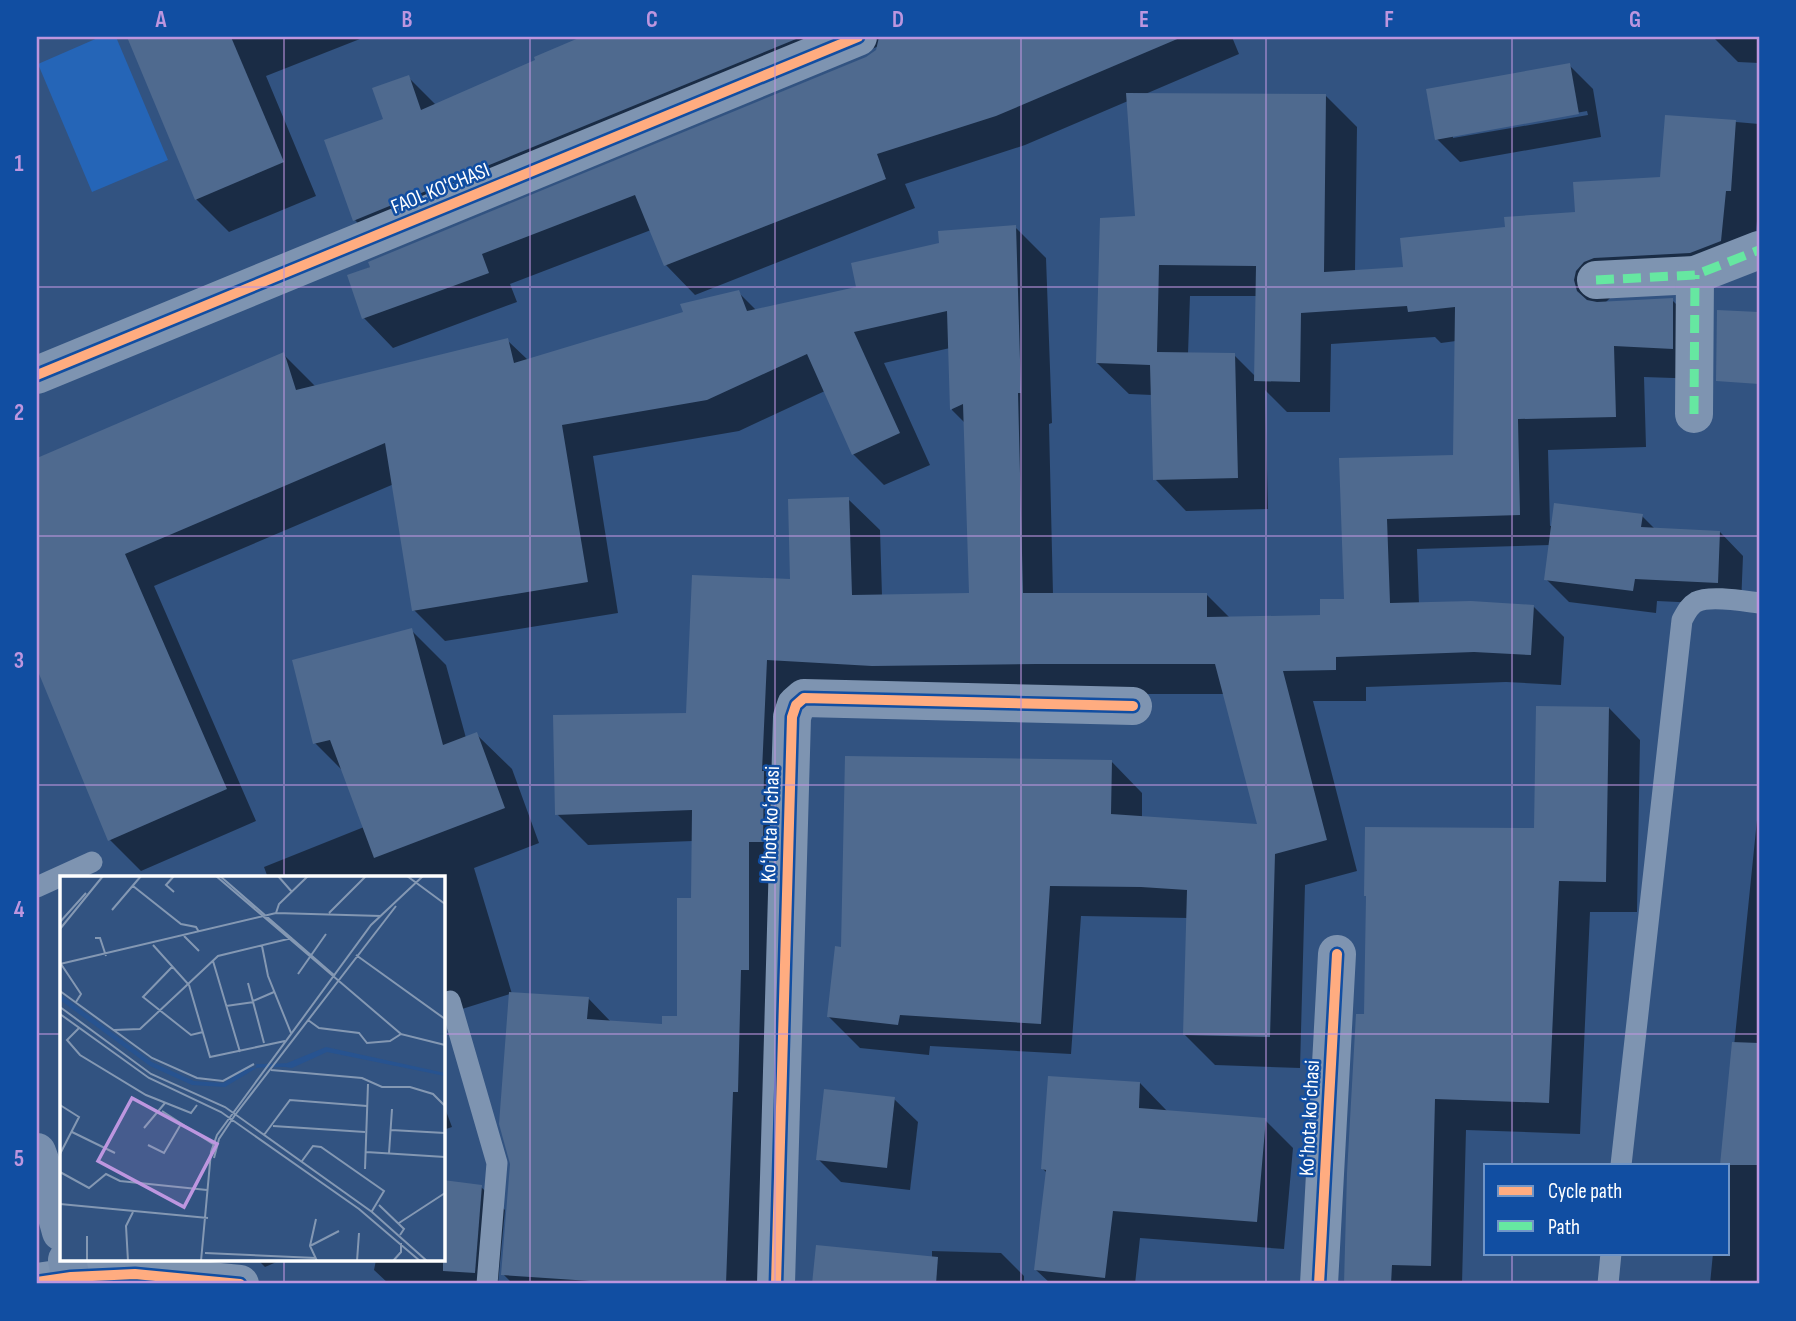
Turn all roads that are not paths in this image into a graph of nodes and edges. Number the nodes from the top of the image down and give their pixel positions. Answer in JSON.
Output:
{"nodes":[{"id":1,"x":858,"y":37,"type":"edge"},
{"id":2,"x":1759,"y":250,"type":"edge"},
{"id":3,"x":1695,"y":275,"type":"junction"},
{"id":4,"x":1596,"y":280,"type":"dead end"},
{"id":5,"x":37,"y":375,"type":"edge"},
{"id":6,"x":1694,"y":414,"type":"dead end"},
{"id":7,"x":1759,"y":603,"type":"edge"},
{"id":8,"x":1133,"y":706,"type":"dead end"},
{"id":9,"x":92,"y":862,"type":"dead end"},
{"id":10,"x":61,"y":876,"type":"edge"},
{"id":11,"x":60,"y":877,"type":"edge"},
{"id":12,"x":37,"y":887,"type":"edge"},
{"id":13,"x":1337,"y":954,"type":"dead end"},
{"id":14,"x":450,"y":1002,"type":"dead end"},
{"id":15,"x":37,"y":1152,"type":"edge"},
{"id":16,"x":1620,"y":1164,"type":"edge"},
{"id":17,"x":60,"y":1228,"type":"edge"},
{"id":18,"x":1611,"y":1254,"type":"edge"},
{"id":19,"x":62,"y":1276,"type":"edge"},
{"id":20,"x":240,"y":1284,"type":"edge"},
{"id":21,"x":487,"y":1284,"type":"edge"},
{"id":22,"x":776,"y":1284,"type":"edge"},
{"id":23,"x":1319,"y":1284,"type":"edge"},
{"id":24,"x":1608,"y":1284,"type":"edge"}],
"edges":[{"from":1,"to":5,"type":"street","name":"FAOL KO'CHASI"},
{"from":2,"to":3,"type":"street"},
{"from":3,"to":4,"type":"street"},
{"from":3,"to":6,"type":"street"},
{"from":7,"to":16,"type":"lane"},
{"from":8,"to":22,"type":"street","name":"Koʻhota koʻchasi"},
{"from":9,"to":10,"type":"lane"},
{"from":11,"to":12,"type":"lane"},
{"from":13,"to":23,"type":"street","name":"Koʻhota koʻchasi"},
{"from":14,"to":21,"type":"lane"},
{"from":15,"to":17,"type":"main road"},
{"from":18,"to":24,"type":"lane"},
{"from":19,"to":20,"type":"street"}]}
